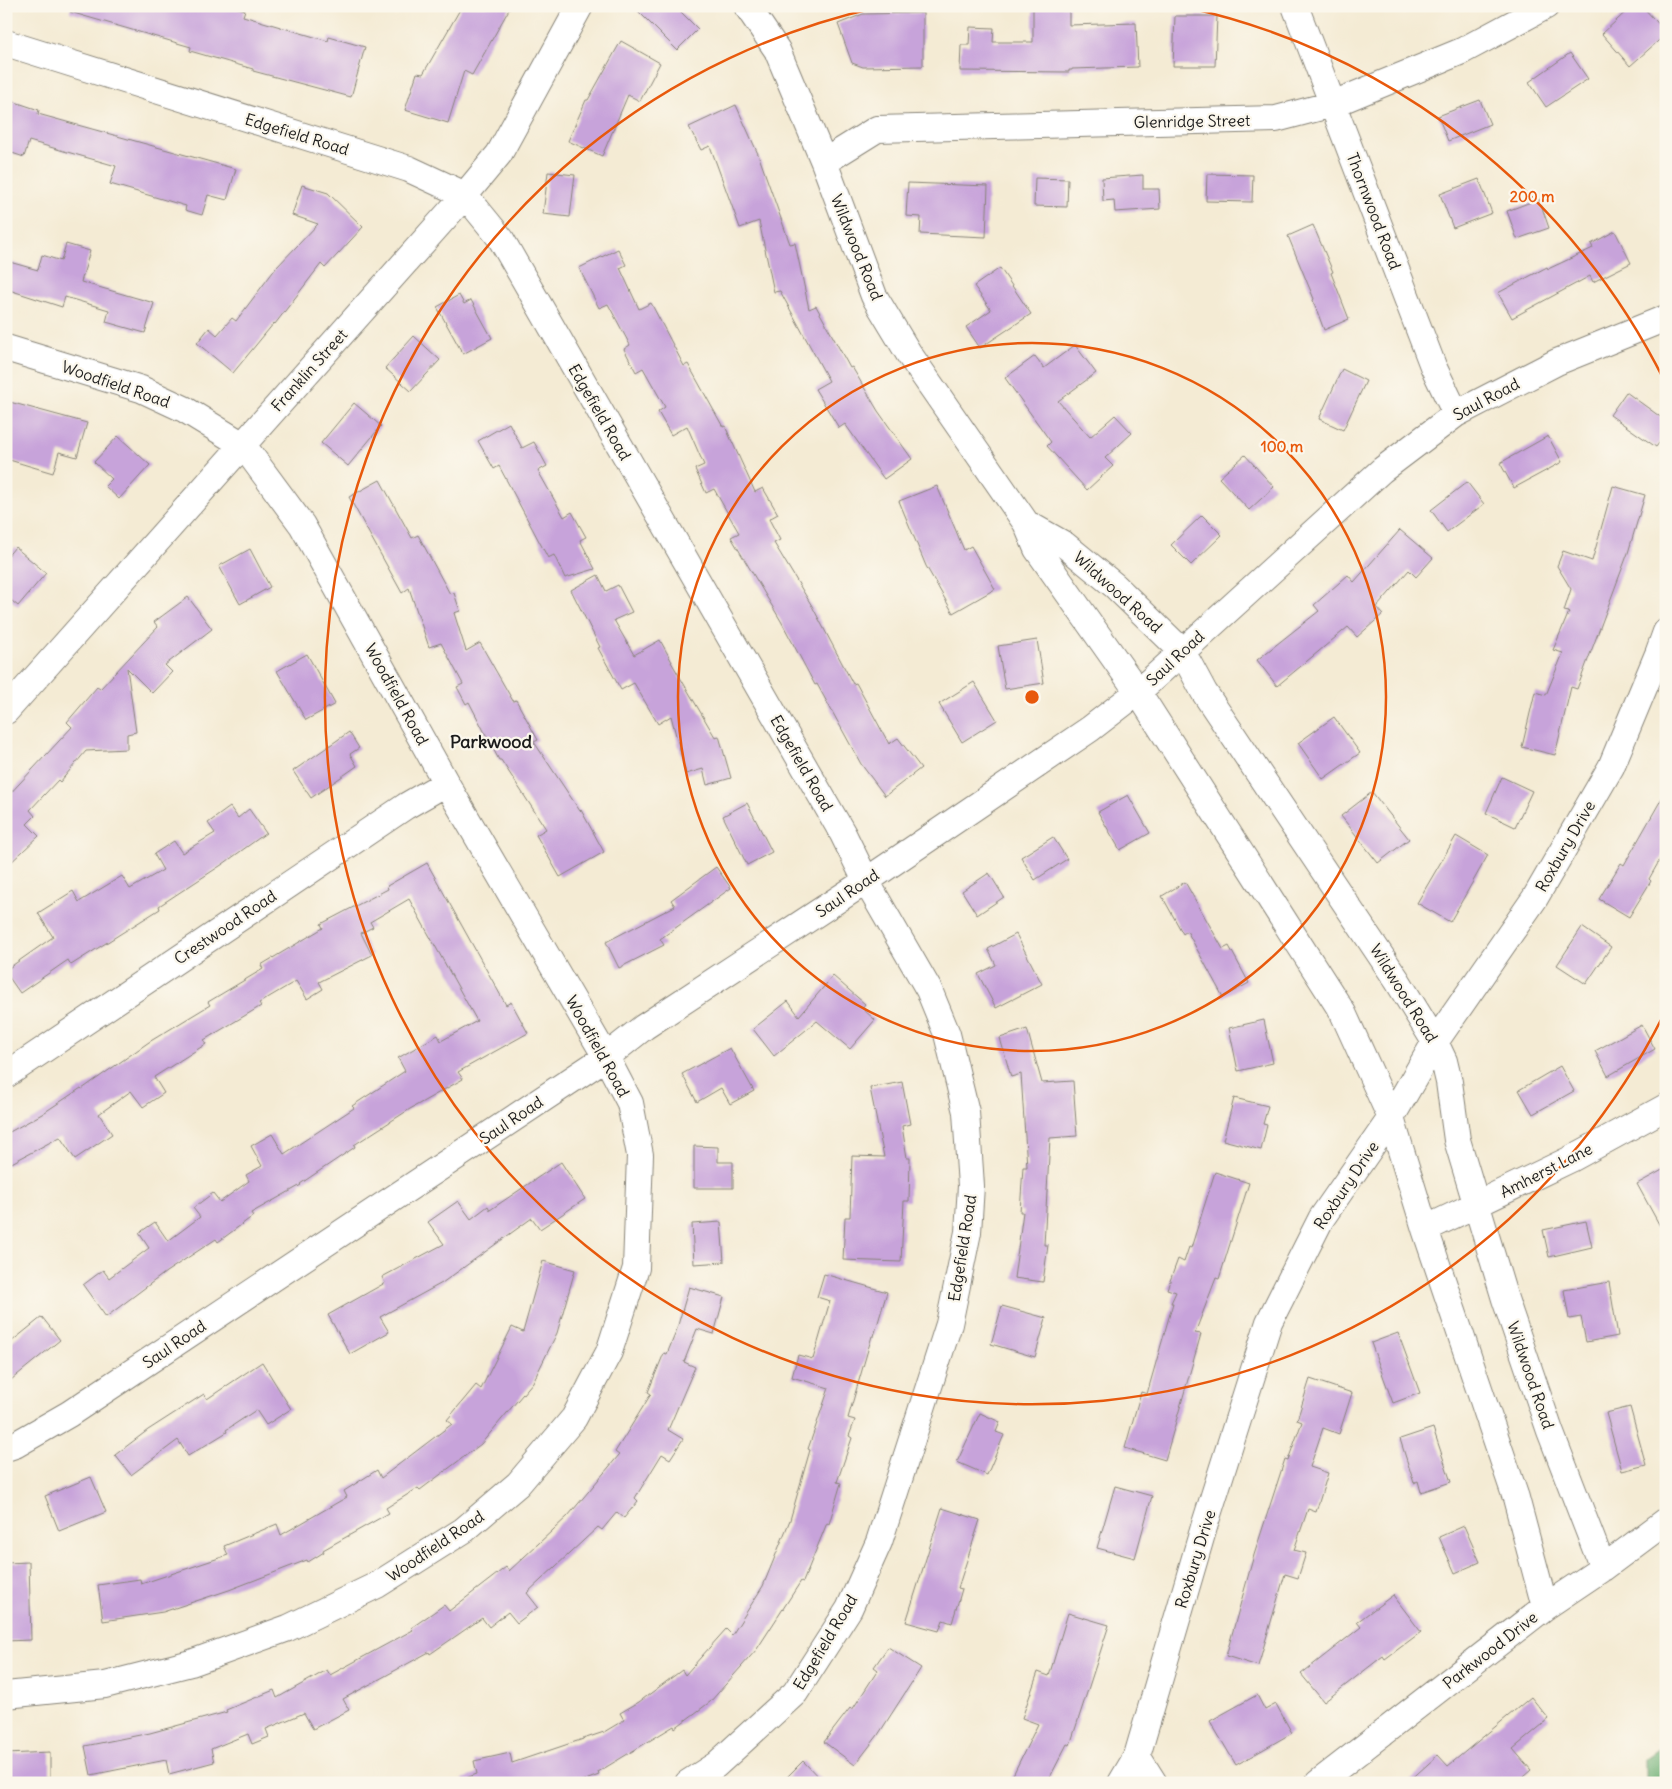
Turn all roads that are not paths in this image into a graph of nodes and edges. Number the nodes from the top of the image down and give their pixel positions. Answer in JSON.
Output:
{"nodes":[{"id":1,"x":580,"y":6,"type":"edge"},
{"id":2,"x":747,"y":6,"type":"edge"},
{"id":3,"x":1296,"y":6,"type":"edge"},
{"id":4,"x":1546,"y":6,"type":"edge"},
{"id":5,"x":6,"y":43,"type":"edge"},
{"id":6,"x":1333,"y":104,"type":"junction"},
{"id":7,"x":824,"y":162,"type":"junction"},
{"id":8,"x":466,"y":195,"type":"junction"},
{"id":9,"x":1666,"y":318,"type":"edge"},
{"id":10,"x":6,"y":348,"type":"edge"},
{"id":11,"x":1456,"y":414,"type":"junction"},
{"id":12,"x":243,"y":445,"type":"junction"},
{"id":13,"x":1026,"y":523,"type":"junction"},
{"id":14,"x":1666,"y":632,"type":"edge"},
{"id":15,"x":1182,"y":651,"type":"junction"},
{"id":16,"x":1138,"y":692,"type":"junction"},
{"id":17,"x":6,"y":711,"type":"edge"},
{"id":18,"x":446,"y":783,"type":"junction"},
{"id":19,"x":866,"y":881,"type":"junction"},
{"id":20,"x":1435,"y":1042,"type":"junction"},
{"id":21,"x":606,"y":1057,"type":"junction"},
{"id":22,"x":6,"y":1074,"type":"edge"},
{"id":23,"x":1666,"y":1106,"type":"edge"},
{"id":24,"x":1391,"y":1118,"type":"junction"},
{"id":25,"x":1477,"y":1205,"type":"junction"},
{"id":26,"x":1425,"y":1229,"type":"junction"},
{"id":27,"x":6,"y":1448,"type":"edge"},
{"id":28,"x":1666,"y":1521,"type":"edge"},
{"id":29,"x":1603,"y":1568,"type":"junction"},
{"id":30,"x":1545,"y":1607,"type":"junction"},
{"id":31,"x":6,"y":1695,"type":"edge"},
{"id":32,"x":1137,"y":1756,"type":"junction"},
{"id":33,"x":688,"y":1783,"type":"edge"},
{"id":34,"x":1121,"y":1783,"type":"edge"},
{"id":35,"x":1154,"y":1783,"type":"edge"},
{"id":36,"x":1318,"y":1783,"type":"edge"}],
"edges":[{"from":1,"to":8,"type":"street","name":"Franklin Street"},
{"from":2,"to":7,"type":"street","name":"Wildwood Road"},
{"from":3,"to":6,"type":"street","name":"Thornwood Road"},
{"from":4,"to":6,"type":"street","name":"Glenridge Street"},
{"from":5,"to":8,"type":"street","name":"Edgefield Road"},
{"from":6,"to":7,"type":"street","name":"Glenridge Street"},
{"from":6,"to":11,"type":"street","name":"Thornwood Road"},
{"from":7,"to":13,"type":"street","name":"Wildwood Road"},
{"from":8,"to":12,"type":"street","name":"Franklin Street"},
{"from":8,"to":19,"type":"street","name":"Edgefield Road"},
{"from":9,"to":11,"type":"street","name":"Saul Road"},
{"from":10,"to":12,"type":"street","name":"Woodfield Road"},
{"from":11,"to":15,"type":"street","name":"Saul Road"},
{"from":12,"to":17,"type":"street","name":"Franklin Street"},
{"from":12,"to":18,"type":"street","name":"Woodfield Road"},
{"from":13,"to":15,"type":"street","name":"Wildwood Road"},
{"from":13,"to":16,"type":"street","name":"Wildwood Road"},
{"from":14,"to":20,"type":"street","name":"Roxbury Drive"},
{"from":15,"to":16,"type":"street","name":"Saul Road"},
{"from":15,"to":20,"type":"street","name":"Wildwood Road"},
{"from":16,"to":19,"type":"street","name":"Saul Road"},
{"from":16,"to":24,"type":"street","name":"Wildwood Road"},
{"from":18,"to":21,"type":"street","name":"Woodfield Road"},
{"from":18,"to":22,"type":"street","name":"Crestwood Road"},
{"from":19,"to":21,"type":"street","name":"Saul Road"},
{"from":19,"to":33,"type":"street","name":"Edgefield Road"},
{"from":20,"to":24,"type":"street","name":"Roxbury Drive"},
{"from":20,"to":25,"type":"street","name":"Wildwood Road"},
{"from":21,"to":27,"type":"street","name":"Saul Road"},
{"from":21,"to":31,"type":"street","name":"Woodfield Road"},
{"from":23,"to":25,"type":"street","name":"Amherst Lane"},
{"from":24,"to":26,"type":"street","name":"Wildwood Road"},
{"from":24,"to":32,"type":"street","name":"Roxbury Drive"},
{"from":25,"to":26,"type":"street","name":"Amherst Lane"},
{"from":25,"to":29,"type":"street","name":"Wildwood Road"},
{"from":26,"to":30,"type":"street","name":"Wildwood Road"},
{"from":28,"to":29,"type":"street","name":"Parkwood Drive"},
{"from":29,"to":30,"type":"street","name":"Parkwood Drive"},
{"from":30,"to":36,"type":"street","name":"Parkwood Drive"},
{"from":32,"to":34,"type":"street","name":"Roxbury Drive"},
{"from":32,"to":35,"type":"street"}]}
